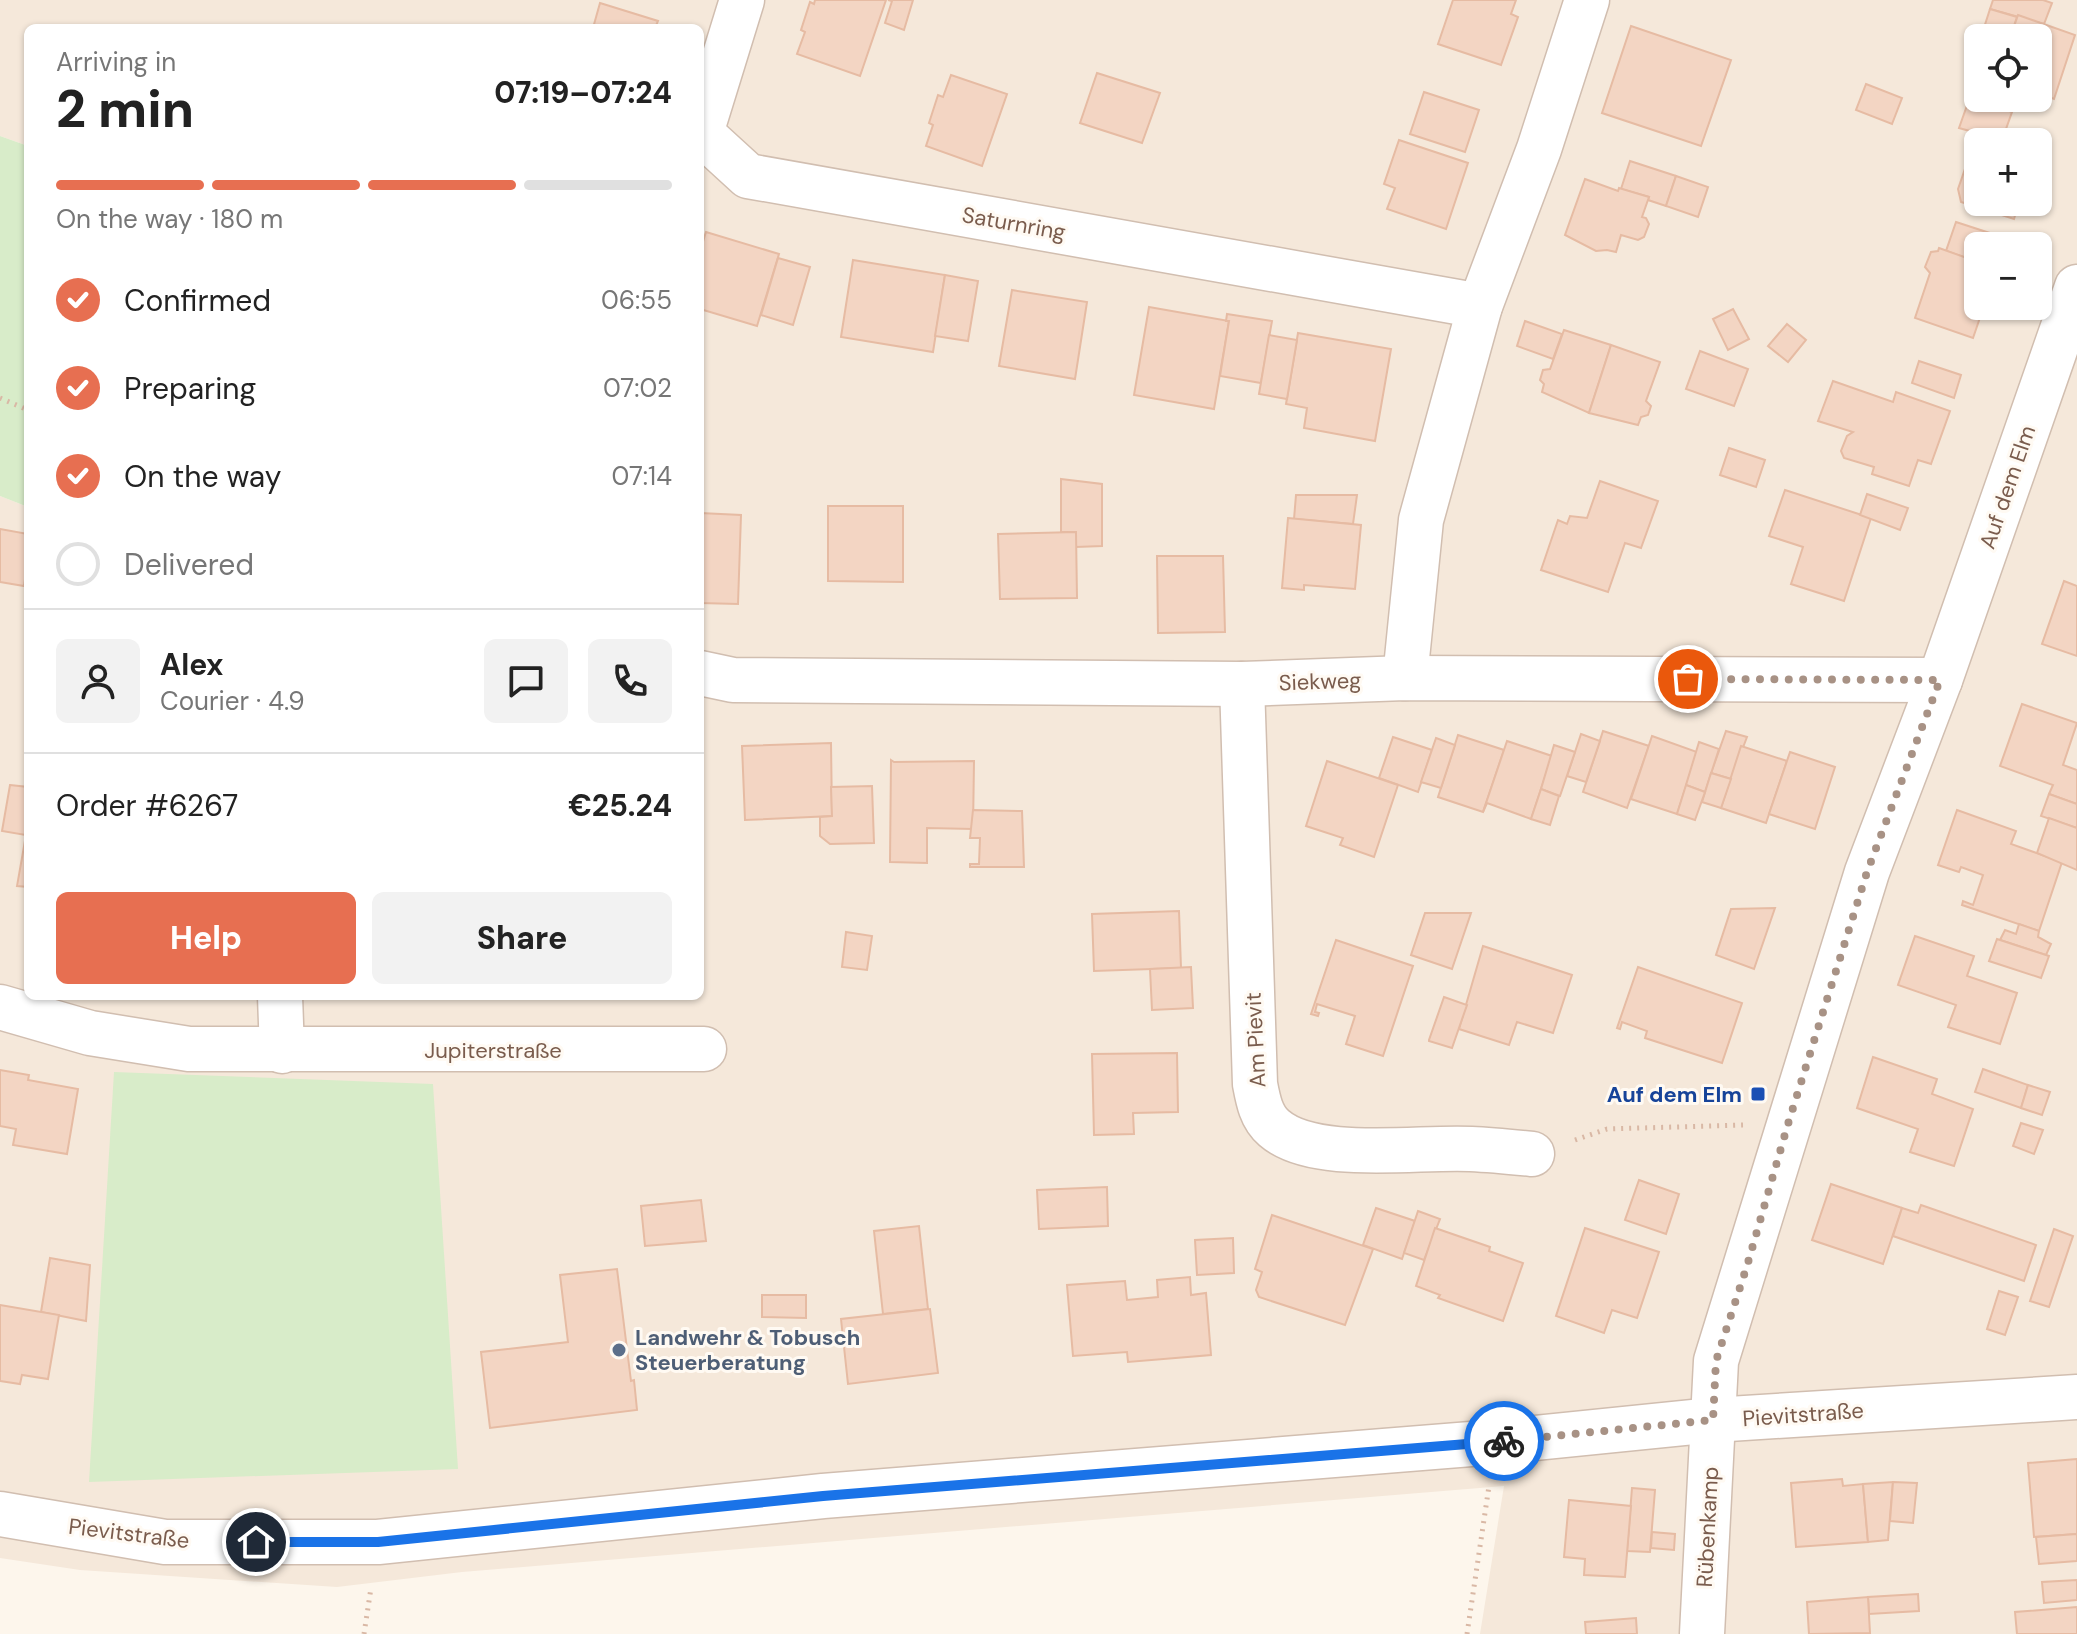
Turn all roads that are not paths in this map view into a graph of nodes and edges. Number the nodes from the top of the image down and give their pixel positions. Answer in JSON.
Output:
{"nodes":[{"id":1,"x":742,"y":0,"type":"edge"},
{"id":2,"x":1587,"y":0,"type":"edge"},
{"id":3,"x":704,"y":123,"type":"edge"},
{"id":4,"x":704,"y":136,"type":"edge"},
{"id":5,"x":2077,"y":287,"type":"edge"},
{"id":6,"x":1480,"y":306,"type":"junction"},
{"id":7,"x":704,"y":674,"type":"edge"},
{"id":8,"x":1405,"y":678,"type":"junction"},
{"id":9,"x":1940,"y":680,"type":"junction"},
{"id":10,"x":1242,"y":684,"type":"junction"},
{"id":11,"x":280,"y":1000,"type":"edge"},
{"id":12,"x":0,"y":1007,"type":"edge"},
{"id":13,"x":704,"y":1049,"type":"dead end"},
{"id":14,"x":282,"y":1051,"type":"junction"},
{"id":15,"x":1532,"y":1154,"type":"road end"},
{"id":16,"x":2077,"y":1397,"type":"edge"},
{"id":17,"x":1713,"y":1420,"type":"junction"},
{"id":18,"x":0,"y":1514,"type":"edge"},
{"id":19,"x":1702,"y":1634,"type":"edge"}],
"edges":[{"from":1,"to":3,"type":"street","name":"Saturnring"},
{"from":2,"to":6,"type":"street"},
{"from":4,"to":6,"type":"street","name":"Saturnring"},
{"from":5,"to":9,"type":"street","name":"Auf dem Elm"},
{"from":6,"to":8,"type":"street"},
{"from":7,"to":10,"type":"street","name":"Siekweg"},
{"from":8,"to":9,"type":"street","name":"Siekweg"},
{"from":8,"to":10,"type":"street","name":"Siekweg"},
{"from":9,"to":17,"type":"street","name":"Auf dem Elm"},
{"from":10,"to":15,"type":"street","name":"Am Pievit"},
{"from":11,"to":14,"type":"street"},
{"from":12,"to":14,"type":"street","name":"Jupiterstraße"},
{"from":13,"to":14,"type":"street","name":"Jupiterstraße"},
{"from":16,"to":17,"type":"street","name":"Pievitstraße"},
{"from":17,"to":18,"type":"street","name":"Pievitstraße"},
{"from":17,"to":19,"type":"street","name":"Rübenkamp"}]}
